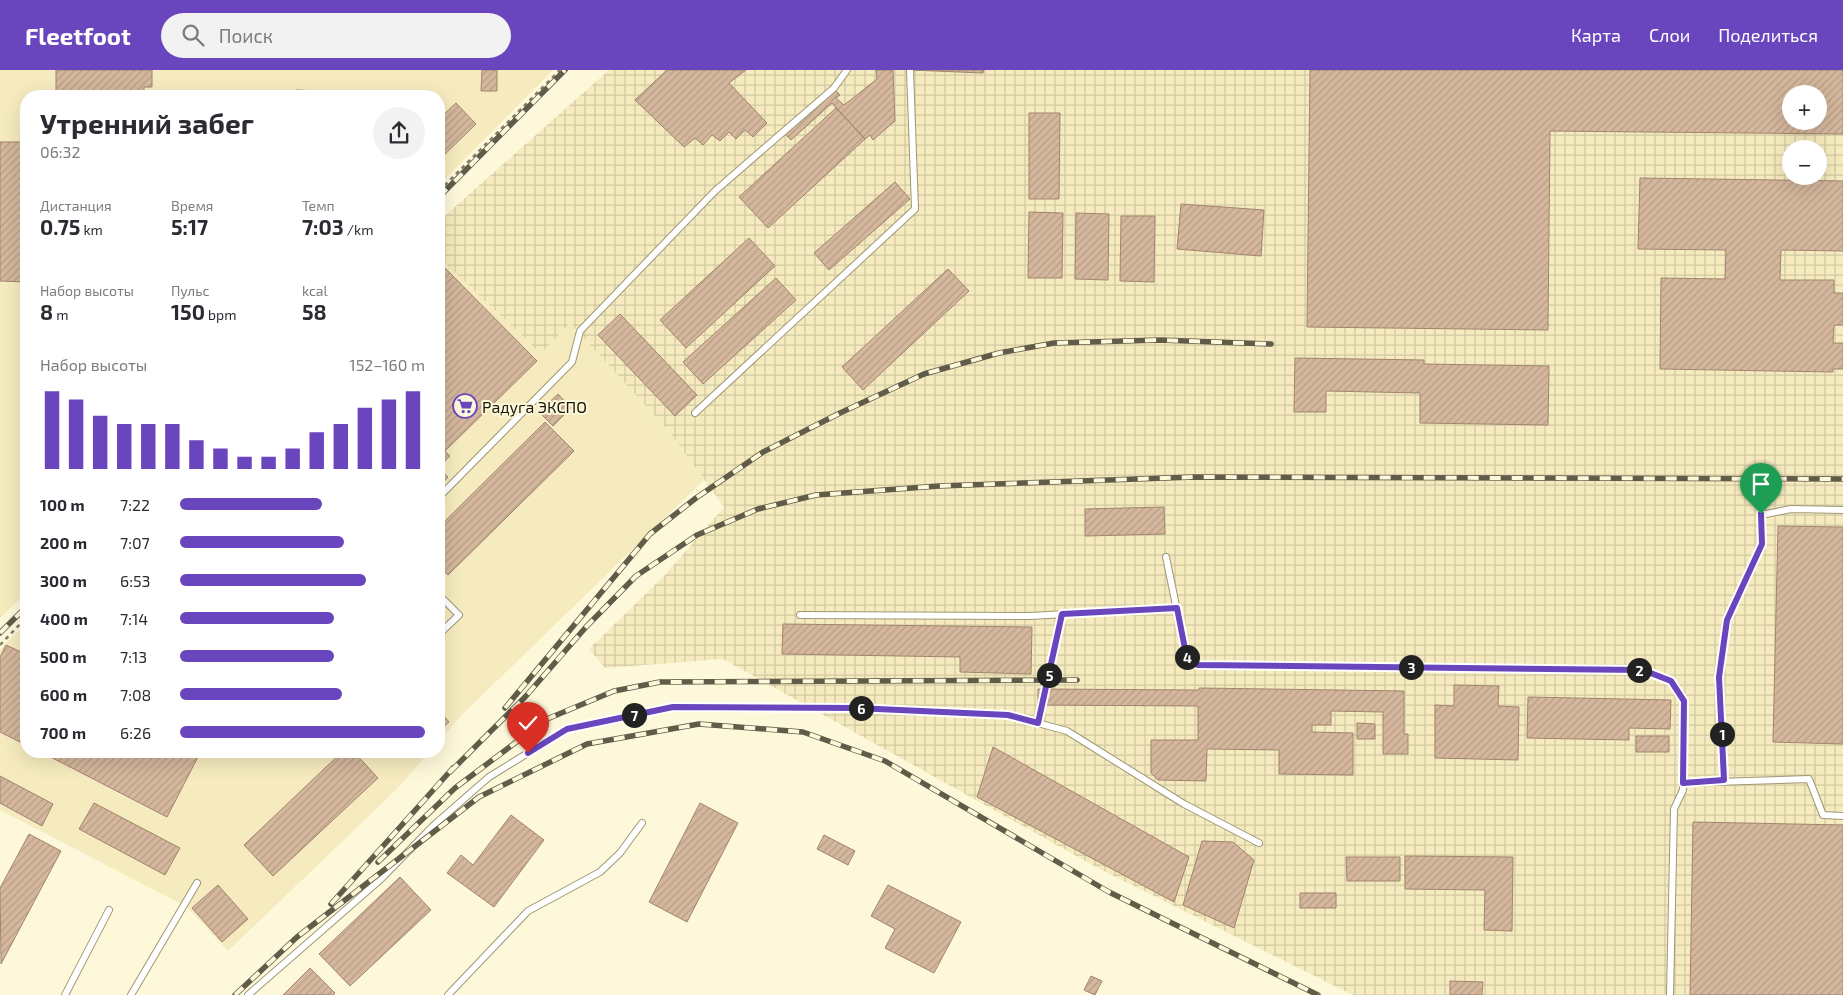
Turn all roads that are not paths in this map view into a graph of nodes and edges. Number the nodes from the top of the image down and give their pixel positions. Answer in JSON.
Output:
{"nodes":[{"id":1,"x":847,"y":70,"type":"edge"},
{"id":2,"x":910,"y":70,"type":"edge"},
{"id":3,"x":694,"y":413,"type":"dead end"},
{"id":4,"x":445,"y":491,"type":"edge"},
{"id":5,"x":1843,"y":510,"type":"edge"},
{"id":6,"x":1166,"y":557,"type":"dead end"},
{"id":7,"x":445,"y":601,"type":"edge"},
{"id":8,"x":1177,"y":608,"type":"junction"},
{"id":9,"x":1062,"y":614,"type":"junction"},
{"id":10,"x":800,"y":615,"type":"dead end"},
{"id":11,"x":445,"y":629,"type":"edge"},
{"id":12,"x":1038,"y":723,"type":"junction"},
{"id":13,"x":1724,"y":780,"type":"junction"},
{"id":14,"x":1683,"y":783,"type":"junction"},
{"id":15,"x":1843,"y":816,"type":"edge"},
{"id":16,"x":642,"y":823,"type":"dead end"},
{"id":17,"x":1259,"y":843,"type":"dead end"},
{"id":18,"x":197,"y":883,"type":"dead end"},
{"id":19,"x":109,"y":910,"type":"dead end"},
{"id":20,"x":65,"y":995,"type":"edge"},
{"id":21,"x":131,"y":995,"type":"edge"},
{"id":22,"x":248,"y":995,"type":"edge"},
{"id":23,"x":448,"y":995,"type":"edge"},
{"id":24,"x":1670,"y":995,"type":"edge"}],
"edges":[{"from":1,"to":4,"type":"lane"},
{"from":2,"to":3,"type":"lane"},
{"from":5,"to":13,"type":"lane"},
{"from":6,"to":8,"type":"lane"},
{"from":7,"to":11,"type":"lane"},
{"from":8,"to":9,"type":"lane"},
{"from":8,"to":14,"type":"lane"},
{"from":9,"to":10,"type":"lane"},
{"from":9,"to":12,"type":"lane"},
{"from":12,"to":17,"type":"lane"},
{"from":12,"to":22,"type":"lane"},
{"from":13,"to":14,"type":"lane"},
{"from":13,"to":15,"type":"lane"},
{"from":14,"to":24,"type":"lane"},
{"from":16,"to":23,"type":"lane"},
{"from":18,"to":21,"type":"lane"},
{"from":19,"to":20,"type":"lane"}]}
